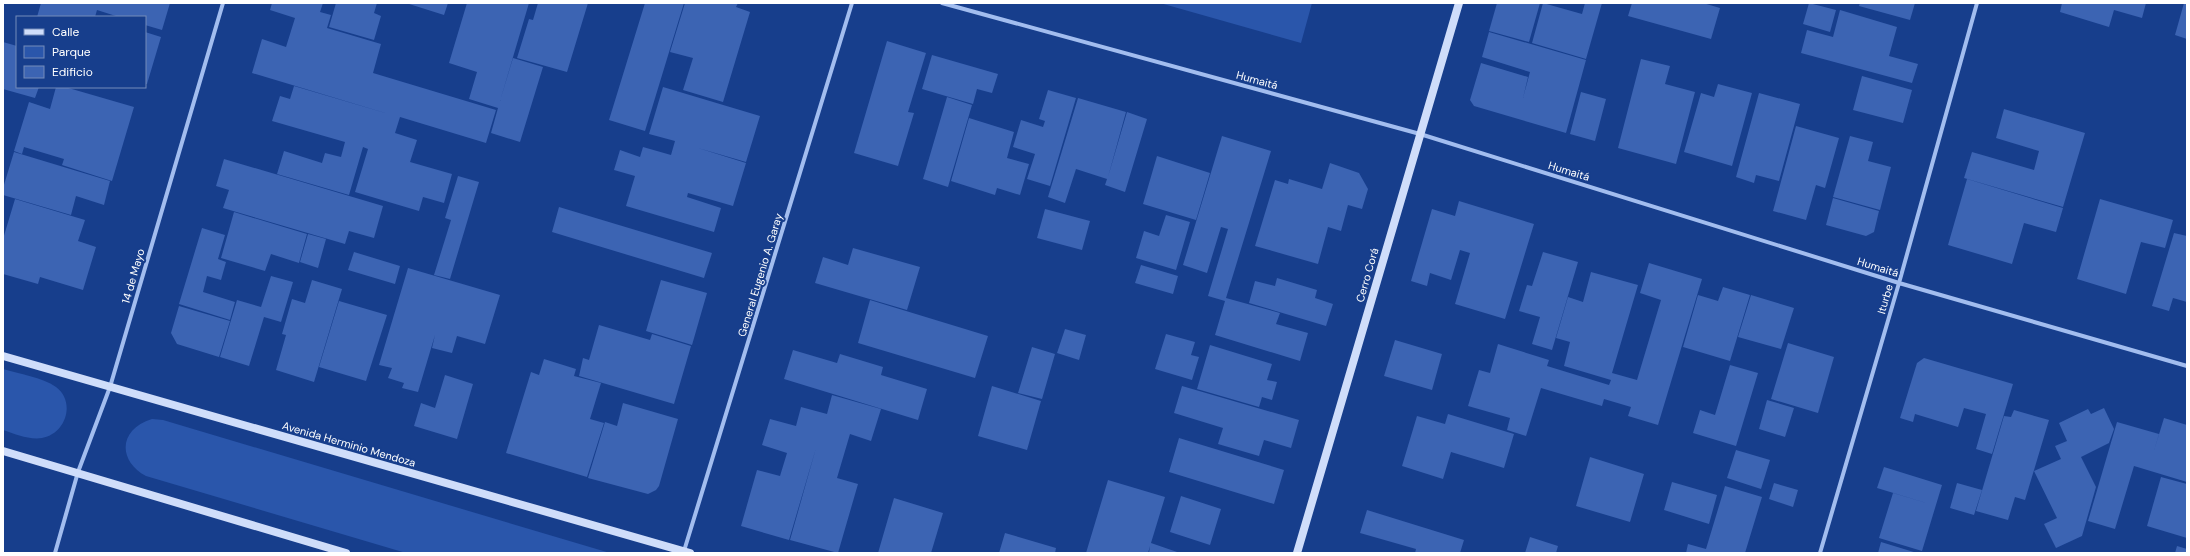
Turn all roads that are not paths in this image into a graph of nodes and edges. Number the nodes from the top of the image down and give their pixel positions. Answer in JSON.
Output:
{"nodes":[{"id":1,"x":223,"y":3,"type":"edge"},
{"id":2,"x":852,"y":3,"type":"edge"},
{"id":3,"x":942,"y":3,"type":"edge"},
{"id":4,"x":1459,"y":3,"type":"edge"},
{"id":5,"x":1977,"y":3,"type":"edge"},
{"id":6,"x":1420,"y":134,"type":"junction"},
{"id":7,"x":1900,"y":283,"type":"junction"},
{"id":8,"x":3,"y":356,"type":"edge"},
{"id":9,"x":2187,"y":366,"type":"edge"},
{"id":10,"x":110,"y":387,"type":"junction"},
{"id":11,"x":3,"y":451,"type":"edge"},
{"id":12,"x":78,"y":472,"type":"junction"},
{"id":13,"x":686,"y":552,"type":"edge"},
{"id":14,"x":55,"y":553,"type":"edge"},
{"id":15,"x":346,"y":553,"type":"edge"},
{"id":16,"x":1297,"y":553,"type":"edge"},
{"id":17,"x":1820,"y":553,"type":"edge"}],
"edges":[{"from":1,"to":10,"type":"street","name":"14 de Mayo"},
{"from":2,"to":13,"type":"street","name":"General Eugenio A. Garay"},
{"from":3,"to":6,"type":"street","name":"Humaitá"},
{"from":4,"to":6,"type":"street","name":"Cerro Corá"},
{"from":5,"to":7,"type":"street","name":"Iturbe"},
{"from":6,"to":7,"type":"street","name":"Humaitá"},
{"from":6,"to":16,"type":"street","name":"Cerro Corá"},
{"from":7,"to":9,"type":"street","name":"Humaitá"},
{"from":7,"to":17,"type":"street","name":"Iturbe"},
{"from":8,"to":10,"type":"street","name":"Avenida Herminio Mendoza"},
{"from":10,"to":12,"type":"street","name":"14 de Mayo"},
{"from":10,"to":13,"type":"street","name":"Avenida Herminio Mendoza"},
{"from":11,"to":12,"type":"street"},
{"from":12,"to":14,"type":"street","name":"14 de Mayo"},
{"from":12,"to":15,"type":"street"}]}
